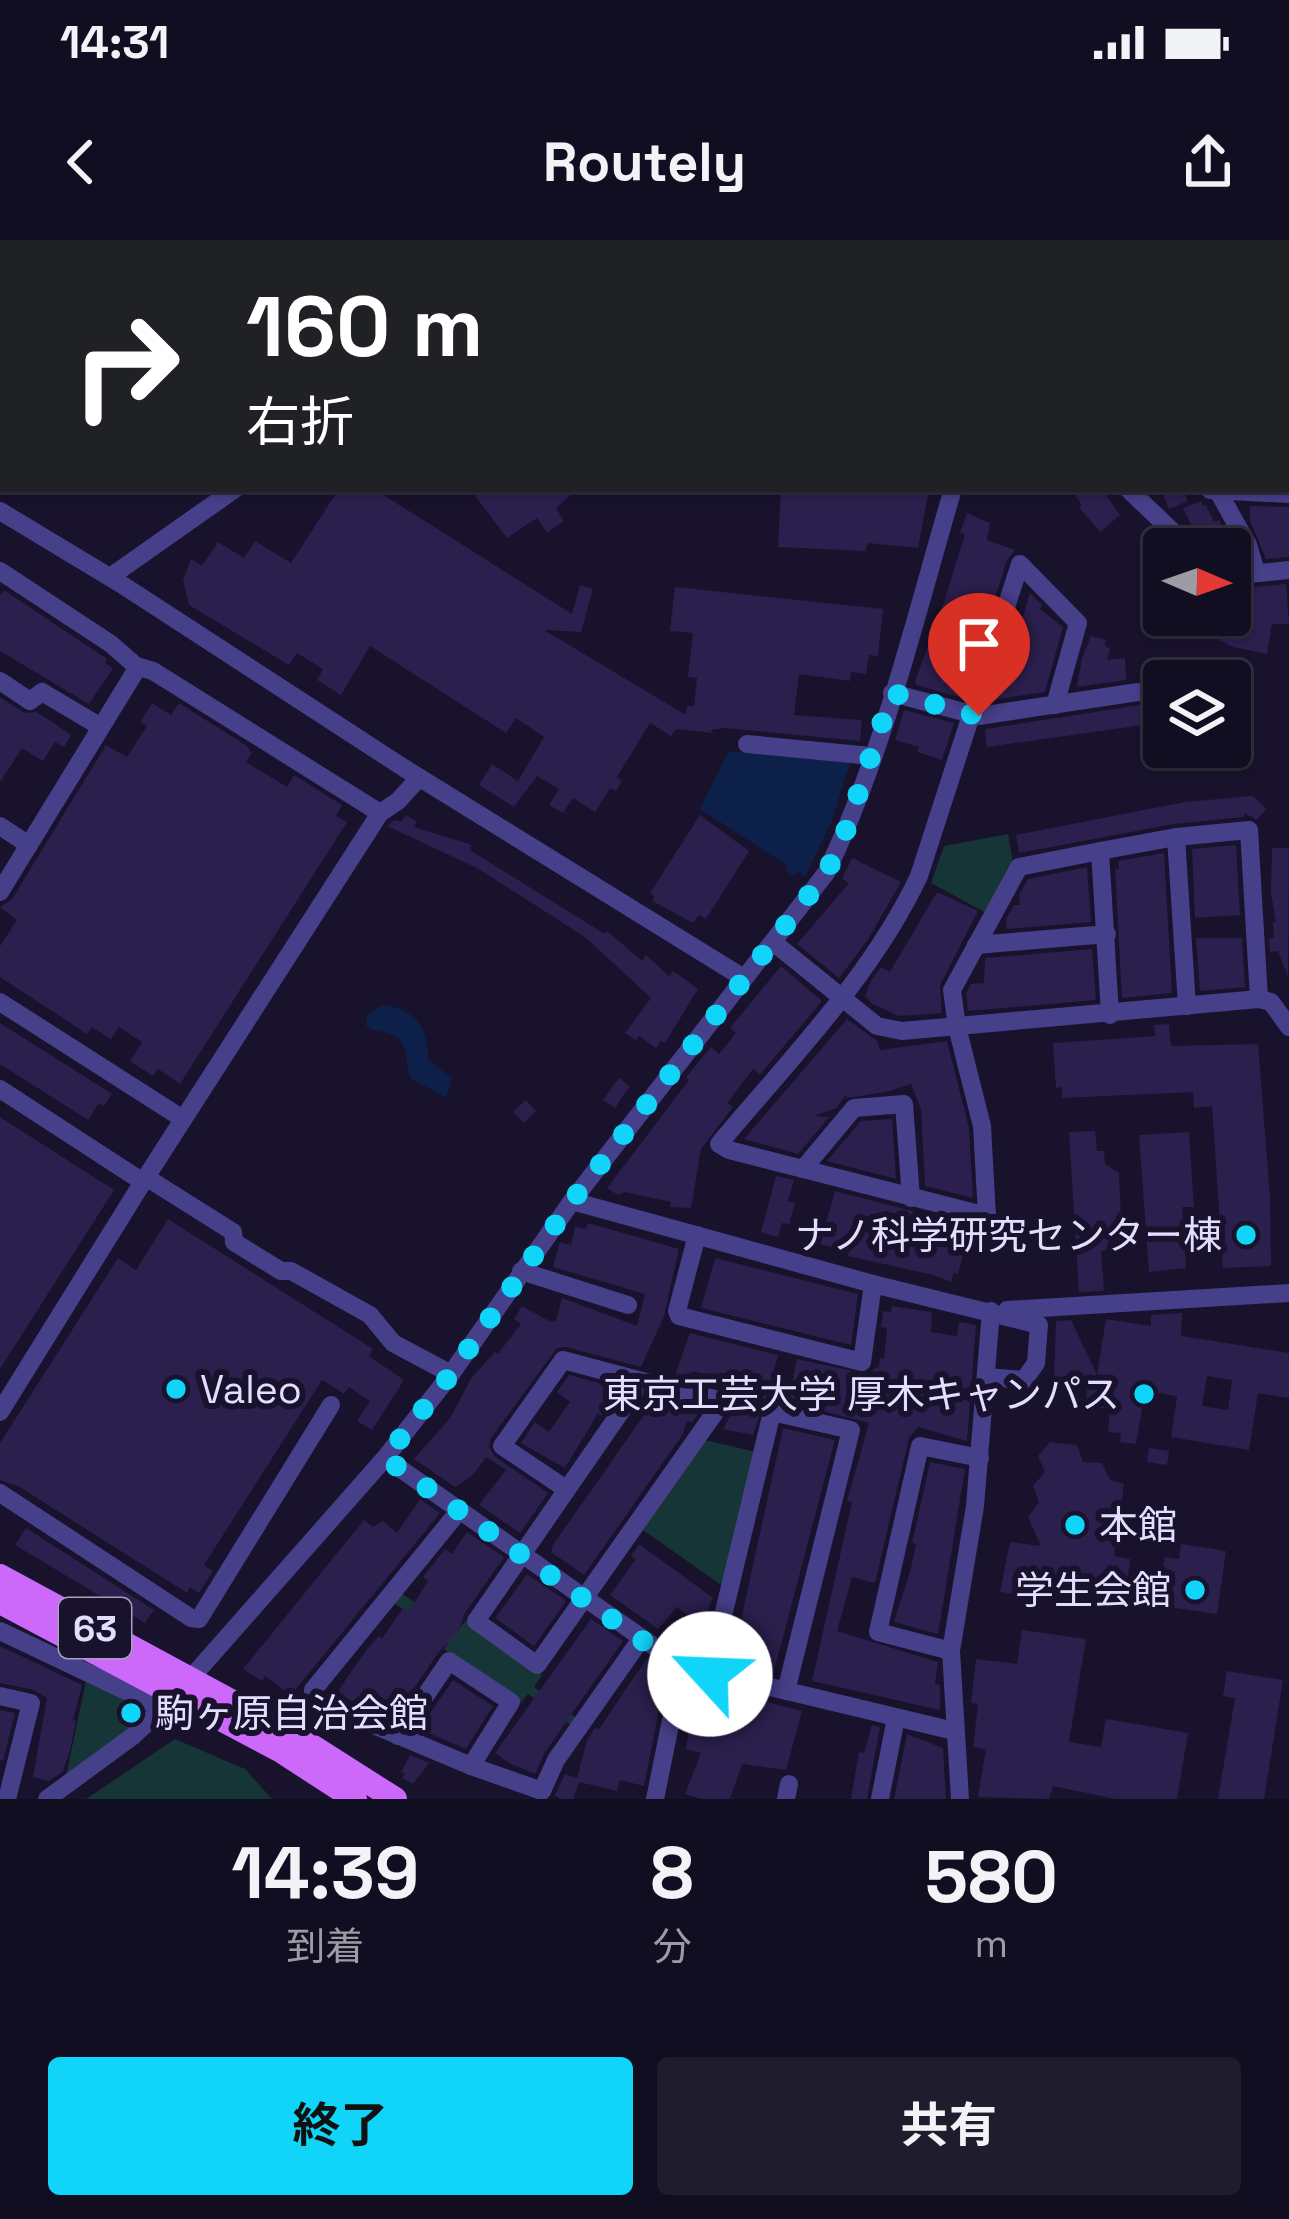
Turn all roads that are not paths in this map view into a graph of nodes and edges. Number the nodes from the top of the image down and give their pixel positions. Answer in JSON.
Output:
{"nodes":[{"id":1,"x":231,"y":492,"type":"edge"},
{"id":2,"x":952,"y":492,"type":"edge"},
{"id":3,"x":1131,"y":492,"type":"edge"},
{"id":4,"x":1214,"y":492,"type":"edge"},
{"id":5,"x":1238,"y":492,"type":"edge"},
{"id":6,"x":1289,"y":494,"type":"edge"},
{"id":7,"x":0,"y":512,"type":"edge"},
{"id":8,"x":1169,"y":528,"type":"edge"},
{"id":9,"x":1289,"y":570,"type":"edge"},
{"id":10,"x":0,"y":571,"type":"edge"},
{"id":11,"x":1256,"y":572,"type":"junction"},
{"id":12,"x":1251,"y":573,"type":"edge"},
{"id":13,"x":110,"y":577,"type":"junction"},
{"id":14,"x":138,"y":667,"type":"junction"},
{"id":15,"x":0,"y":682,"type":"edge"},
{"id":16,"x":1138,"y":692,"type":"dead end"},
{"id":17,"x":892,"y":693,"type":"junction"},
{"id":18,"x":1055,"y":705,"type":"junction"},
{"id":19,"x":970,"y":715,"type":"junction"},
{"id":20,"x":101,"y":727,"type":"junction"},
{"id":21,"x":754,"y":740,"type":"dead end"},
{"id":22,"x":871,"y":756,"type":"junction"},
{"id":23,"x":419,"y":778,"type":"junction"},
{"id":24,"x":380,"y":813,"type":"junction"},
{"id":25,"x":0,"y":826,"type":"edge"},
{"id":26,"x":1176,"y":837,"type":"junction"},
{"id":27,"x":29,"y":845,"type":"junction"},
{"id":28,"x":1100,"y":851,"type":"junction"},
{"id":29,"x":0,"y":892,"type":"edge"},
{"id":30,"x":1107,"y":934,"type":"junction"},
{"id":31,"x":773,"y":942,"type":"junction"},
{"id":32,"x":976,"y":945,"type":"junction"},
{"id":33,"x":742,"y":977,"type":"junction"},
{"id":34,"x":840,"y":998,"type":"junction"},
{"id":35,"x":1259,"y":999,"type":"junction"},
{"id":36,"x":0,"y":1002,"type":"edge"},
{"id":37,"x":1186,"y":1006,"type":"junction"},
{"id":38,"x":1110,"y":1015,"type":"junction"},
{"id":39,"x":1288,"y":1023,"type":"edge"},
{"id":40,"x":957,"y":1027,"type":"junction"},
{"id":41,"x":0,"y":1090,"type":"edge"},
{"id":42,"x":183,"y":1119,"type":"junction"},
{"id":43,"x":803,"y":1169,"type":"junction"},
{"id":44,"x":146,"y":1181,"type":"junction"},
{"id":45,"x":911,"y":1198,"type":"junction"},
{"id":46,"x":572,"y":1201,"type":"junction"},
{"id":47,"x":697,"y":1234,"type":"junction"},
{"id":48,"x":521,"y":1271,"type":"junction"},
{"id":49,"x":873,"y":1284,"type":"junction"},
{"id":50,"x":1289,"y":1293,"type":"edge"},
{"id":51,"x":628,"y":1305,"type":"dead end"},
{"id":52,"x":991,"y":1310,"type":"junction"},
{"id":53,"x":451,"y":1374,"type":"junction"},
{"id":54,"x":986,"y":1377,"type":"junction"},
{"id":55,"x":642,"y":1381,"type":"junction"},
{"id":56,"x":331,"y":1405,"type":"dead end"},
{"id":57,"x":0,"y":1412,"type":"edge"},
{"id":58,"x":385,"y":1458,"type":"junction"},
{"id":59,"x":980,"y":1458,"type":"junction"},
{"id":60,"x":566,"y":1489,"type":"junction"},
{"id":61,"x":0,"y":1493,"type":"edge"},
{"id":62,"x":460,"y":1511,"type":"junction"},
{"id":63,"x":522,"y":1554,"type":"junction"},
{"id":64,"x":0,"y":1576,"type":"edge"},
{"id":65,"x":583,"y":1598,"type":"junction"},
{"id":66,"x":0,"y":1603,"type":"edge"},
{"id":67,"x":0,"y":1631,"type":"edge"},
{"id":68,"x":640,"y":1639,"type":"junction"},
{"id":69,"x":951,"y":1651,"type":"junction"},
{"id":70,"x":682,"y":1666,"type":"junction"},
{"id":71,"x":710,"y":1674,"type":"junction"},
{"id":72,"x":786,"y":1691,"type":"junction"},
{"id":73,"x":176,"y":1694,"type":"junction"},
{"id":74,"x":0,"y":1696,"type":"edge"},
{"id":75,"x":896,"y":1718,"type":"junction"},
{"id":76,"x":954,"y":1731,"type":"junction"},
{"id":77,"x":398,"y":1736,"type":"junction"},
{"id":78,"x":470,"y":1766,"type":"junction"},
{"id":79,"x":7,"y":1799,"type":"edge"},
{"id":80,"x":47,"y":1799,"type":"edge"},
{"id":81,"x":356,"y":1799,"type":"edge"},
{"id":82,"x":395,"y":1799,"type":"edge"},
{"id":83,"x":655,"y":1799,"type":"edge"},
{"id":84,"x":880,"y":1799,"type":"edge"},
{"id":85,"x":960,"y":1799,"type":"edge"}],
"edges":[{"from":1,"to":13,"type":"street"},
{"from":2,"to":17,"type":"street"},
{"from":3,"to":8,"type":"street"},
{"from":4,"to":11,"type":"street"},
{"from":5,"to":6,"type":"street"},
{"from":7,"to":13,"type":"street"},
{"from":9,"to":11,"type":"street"},
{"from":10,"to":14,"type":"street"},
{"from":11,"to":12,"type":"street"},
{"from":13,"to":23,"type":"street"},
{"from":14,"to":20,"type":"street"},
{"from":14,"to":24,"type":"street"},
{"from":15,"to":20,"type":"street"},
{"from":16,"to":18,"type":"street"},
{"from":17,"to":19,"type":"street"},
{"from":17,"to":22,"type":"street"},
{"from":18,"to":19,"type":"street"},
{"from":18,"to":19,"type":"street"},
{"from":19,"to":34,"type":"street"},
{"from":20,"to":27,"type":"street"},
{"from":21,"to":22,"type":"street"},
{"from":22,"to":31,"type":"street"},
{"from":23,"to":24,"type":"street"},
{"from":23,"to":33,"type":"street"},
{"from":24,"to":42,"type":"street"},
{"from":25,"to":27,"type":"street"},
{"from":26,"to":28,"type":"street"},
{"from":26,"to":35,"type":"street"},
{"from":26,"to":37,"type":"street"},
{"from":27,"to":29,"type":"street"},
{"from":28,"to":30,"type":"street"},
{"from":28,"to":32,"type":"street"},
{"from":30,"to":32,"type":"street"},
{"from":30,"to":38,"type":"street"},
{"from":31,"to":33,"type":"street"},
{"from":31,"to":34,"type":"street"},
{"from":32,"to":40,"type":"street"},
{"from":33,"to":46,"type":"street"},
{"from":34,"to":40,"type":"street"},
{"from":34,"to":43,"type":"street"},
{"from":35,"to":37,"type":"street"},
{"from":35,"to":39,"type":"street"},
{"from":36,"to":42,"type":"street"},
{"from":37,"to":38,"type":"street"},
{"from":38,"to":40,"type":"street"},
{"from":40,"to":45,"type":"street"},
{"from":41,"to":44,"type":"street"},
{"from":42,"to":44,"type":"street"},
{"from":43,"to":45,"type":"street"},
{"from":43,"to":45,"type":"street"},
{"from":44,"to":53,"type":"street"},
{"from":44,"to":57,"type":"street"},
{"from":46,"to":47,"type":"street"},
{"from":46,"to":48,"type":"street"},
{"from":47,"to":49,"type":"street"},
{"from":47,"to":49,"type":"street"},
{"from":48,"to":51,"type":"street"},
{"from":48,"to":53,"type":"street"},
{"from":49,"to":52,"type":"street"},
{"from":50,"to":52,"type":"street"},
{"from":52,"to":54,"type":"street"},
{"from":52,"to":54,"type":"street"},
{"from":53,"to":58,"type":"street"},
{"from":54,"to":59,"type":"street"},
{"from":55,"to":60,"type":"street"},
{"from":55,"to":60,"type":"street"},
{"from":55,"to":65,"type":"street"},
{"from":56,"to":61,"type":"street"},
{"from":58,"to":62,"type":"street"},
{"from":58,"to":73,"type":"street"},
{"from":59,"to":69,"type":"street"},
{"from":59,"to":69,"type":"street"},
{"from":60,"to":63,"type":"street"},
{"from":62,"to":63,"type":"street"},
{"from":62,"to":77,"type":"street"},
{"from":63,"to":65,"type":"street"},
{"from":63,"to":65,"type":"street"},
{"from":64,"to":73,"type":"main road","number":"63"},
{"from":65,"to":68,"type":"street"},
{"from":66,"to":73,"type":"main road","number":"63"},
{"from":67,"to":73,"type":"street"},
{"from":68,"to":70,"type":"street"},
{"from":68,"to":78,"type":"street"},
{"from":69,"to":76,"type":"street"},
{"from":70,"to":71,"type":"street"},
{"from":70,"to":83,"type":"street"},
{"from":71,"to":72,"type":"street"},
{"from":71,"to":72,"type":"street"},
{"from":72,"to":75,"type":"street"},
{"from":73,"to":80,"type":"street"},
{"from":73,"to":81,"type":"main road","number":"63"},
{"from":73,"to":82,"type":"main road","number":"63"},
{"from":74,"to":79,"type":"street"},
{"from":75,"to":76,"type":"street"},
{"from":75,"to":84,"type":"street"},
{"from":76,"to":85,"type":"street"},
{"from":77,"to":78,"type":"street"},
{"from":77,"to":78,"type":"street"}]}
